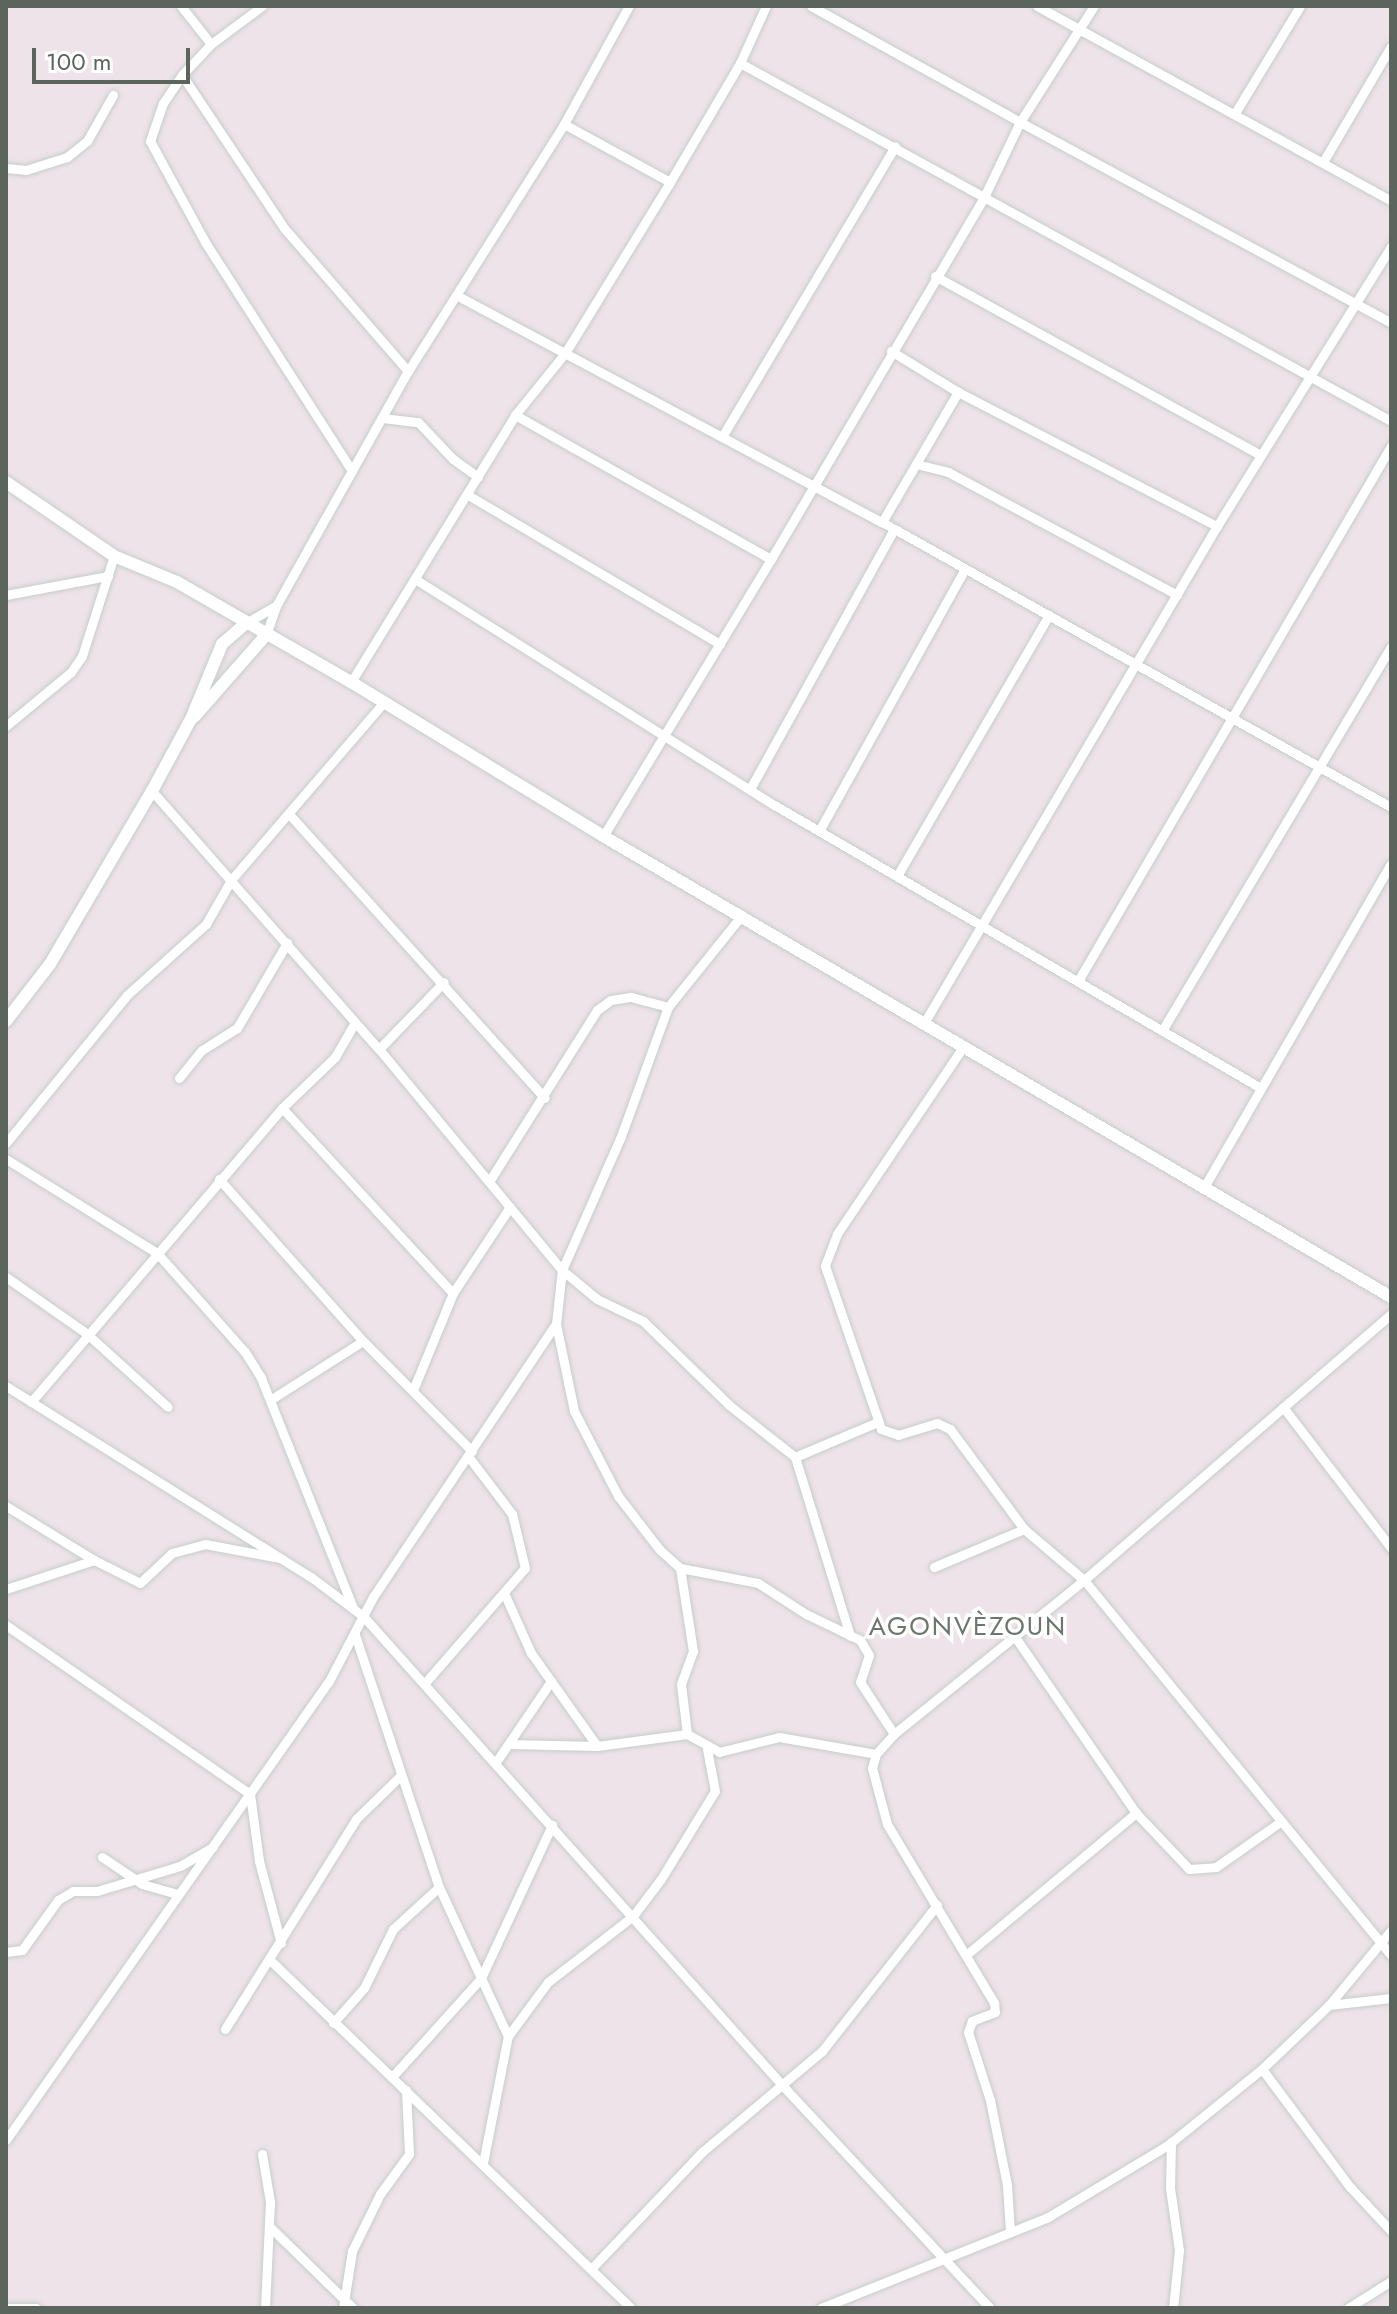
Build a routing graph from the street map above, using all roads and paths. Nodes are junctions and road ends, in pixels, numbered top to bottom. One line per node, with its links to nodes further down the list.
1 (181, 6): 10 (street)
2 (262, 6): 10 (street)
3 (629, 6): 17 (street)
4 (766, 6): 12 (street)
5 (811, 6): 16 (street)
6 (1037, 6): 9 (street)
7 (1094, 6): 9 (street)
8 (1300, 6): 15 (street)
9 (1078, 31): 15 (street); 16 (street)
10 (211, 44): 13 (street)
11 (1391, 46): 19 (street)
12 (740, 63): 18 (street); 21 (street)
13 (182, 75): 31 (street); 41 (street)
14 (113, 95): 20 (street)
15 (1235, 113): 19 (street)
16 (1020, 122): 22 (street); 27 (street)
17 (564, 124): 21 (street); 26 (street)
18 (895, 146): 22 (street); 37 (street)
19 (1323, 162): 23 (street)
20 (6, 168)
21 (670, 182): 30 (street)
22 (984, 197): 25 (street); 32 (street)
23 (1391, 201)
24 (1391, 246): 27 (street)
25 (935, 276): 29 (street); 39 (street)
26 (456, 295): 30 (street); 31 (street)
27 (1356, 303): 28 (street); 32 (street)
28 (1391, 323)
29 (891, 351): 33 (street); 44 (street)
30 (565, 353): 34 (street); 37 (street)
31 (408, 371): 35 (street)
32 (1312, 374): 36 (street); 39 (street)
33 (958, 392): 40 (street); 47 (street)
34 (515, 415): 42 (street); 50 (street)
35 (383, 418): 41 (street); 42 (street)
36 (1391, 421)
37 (723, 435): 44 (street)
38 (1391, 446): 65 (street)
39 (1260, 455): 47 (street)
40 (916, 464): 46 (street); 55 (street)
41 (352, 471): 56 (street)
42 (478, 477): 45 (street)
43 (6, 482): 49 (street)
44 (815, 487): 46 (street); 50 (street)
45 (468, 495): 53 (street); 60 (street)
46 (882, 522): 48 (street)
47 (1217, 526): 55 (street)
48 (894, 529): 51 (street); 70 (street)
49 (114, 556): 52 (street); 58 (street)
50 (771, 559): 60 (street)
51 (965, 569): 57 (street); 74 (street)
52 (108, 576): 54 (street); 67 (street)
53 (415, 579): 63 (street); 68 (street)
54 (6, 595)
55 (1177, 595): 62 (street)
56 (276, 606): 58 (street); 59 (street)
57 (1049, 615): 62 (street); 77 (street)
58 (246, 623): 59 (street); 66 (street)
59 (266, 635): 63 (street); 66 (street)
60 (720, 644): 68 (street)
61 (1391, 647): 69 (street)
62 (1138, 663): 65 (street); 80 (street)
63 (351, 682): 64 (street)
64 (384, 702): 73 (street); 75 (street)
65 (1234, 716): 69 (street); 82 (street)
66 (191, 719): 71 (street)
67 (6, 726)
68 (665, 737): 70 (street); 75 (street)
69 (1319, 768): 72 (street); 88 (street)
70 (750, 789): 74 (street)
71 (152, 791): 78 (street); 85 (street)
72 (1391, 807)
73 (289, 814): 78 (street); 83 (street)
74 (819, 831): 77 (street)
75 (603, 836): 79 (street)
76 (1391, 864): 92 (street)
77 (897, 876): 80 (street)
78 (231, 880): 81 (street); 95 (street)
79 (742, 915): 84 (street); 87 (street)
80 (982, 927): 82 (street); 87 (street)
81 (287, 943): 86 (street); 91 (street)
82 (1078, 981): 88 (street)
83 (444, 982): 90 (street); 93 (street)
84 (668, 1007): 93 (street); 102 (street)
85 (6, 1021)
86 (355, 1023): 90 (street); 94 (street)
87 (924, 1023): 89 (street)
88 (1163, 1029): 92 (street)
89 (963, 1047): 99 (street); 116 (street)
90 (379, 1049): 98 (street)
91 (179, 1078)
92 (1259, 1087): 99 (street)
93 (545, 1098): 98 (street)
94 (282, 1108): 97 (street); 104 (street)
95 (6, 1143)
96 (6, 1159): 101 (street)
97 (219, 1179): 101 (street); 109 (street)
98 (490, 1180): 100 (street)
99 (1203, 1189): 105 (street)
100 (510, 1207): 102 (street); 104 (street)
101 (157, 1253): 108 (street); 112 (street)
102 (562, 1270): 107 (street); 118 (street)
103 (6, 1277): 108 (street)
104 (453, 1293): 111 (street)
105 (1391, 1297)
106 (1391, 1314): 115 (street)
107 (556, 1324): 117 (street); 125 (street)
108 (86, 1333): 113 (street); 114 (street)
109 (363, 1341): 111 (street); 112 (street)
110 (6, 1386): 113 (street)
111 (413, 1390): 117 (street)
112 (270, 1400): 129 (street)
113 (31, 1402): 122 (street)
114 (168, 1407)
115 (1283, 1407): 121 (street); 126 (street)
116 (878, 1422): 118 (street); 120 (street)
117 (470, 1453): 128 (street); 130 (street)
118 (795, 1457): 133 (street)
119 (6, 1506): 123 (street)
120 (1024, 1529): 124 (street); 126 (street)
121 (1391, 1548)
122 (282, 1558): 123 (street); 129 (street)
123 (94, 1560): 127 (street)
124 (934, 1567)
125 (680, 1568): 133 (street); 137 (street)
126 (1084, 1580): 134 (street); 147 (street)
127 (6, 1589)
128 (505, 1595): 135 (street); 136 (street)
129 (354, 1609): 130 (street)
130 (363, 1616): 132 (street); 136 (street)
131 (6, 1625): 145 (street)
132 (355, 1635): 144 (street); 145 (street)
133 (850, 1636): 138 (street)
134 (1015, 1637): 138 (street); 146 (street)
135 (551, 1681): 139 (street); 140 (street)
136 (424, 1684): 143 (street)
137 (687, 1734): 140 (street); 141 (street)
138 (894, 1734): 142 (street)
139 (510, 1744): 140 (street); 143 (street)
140 (597, 1746)
141 (707, 1749): 142 (street); 155 (street)
142 (876, 1754): 154 (street)
143 (496, 1762): 148 (street)
144 (399, 1777): 152 (street); 157 (street)
145 (250, 1794): 149 (street); 157 (street)
146 (1136, 1813): 147 (street); 160 (street)
147 (1280, 1822): 158 (street)
148 (552, 1825): 155 (street); 163 (street)
149 (214, 1846): 151 (street); 153 (street)
150 (102, 1857): 151 (street)
151 (132, 1879): 153 (street); 159 (street)
152 (439, 1887): 163 (street); 166 (street)
153 (178, 1894): 173 (street)
154 (937, 1905): 160 (street); 171 (street)
155 (633, 1916): 168 (street); 171 (street)
156 (1391, 1930): 158 (street)
157 (281, 1943): 162 (street)
158 (1380, 1945): 161 (street); 165 (street)
159 (6, 1952)
160 (966, 1955): 179 (street)
161 (1391, 1955)
162 (270, 1960): 166 (street); 167 (street)
163 (481, 1978): 168 (street); 170 (street)
164 (1391, 1998): 165 (street)
165 (1329, 2005): 169 (street)
166 (333, 2023): 170 (street)
167 (225, 2029)
168 (508, 2036): 176 (street)
169 (1262, 2069): 174 (street); 178 (street)
170 (392, 2077): 172 (street)
171 (782, 2085): 180 (street); 181 (street)
172 (406, 2090): 176 (street); 183 (street)
173 (6, 2140)
174 (1171, 2142): 179 (street); 191 (street)
175 (262, 2154): 177 (street)
176 (483, 2163): 181 (street)
177 (270, 2227): 183 (street); 186 (street)
178 (1391, 2231)
179 (1010, 2232): 180 (street)
180 (945, 2256): 189 (street); 190 (street)
181 (591, 2269): 188 (street)
182 (1391, 2281): 192 (street)
183 (343, 2303): 187 (street)
184 (6, 2308): 185 (street)
185 (36, 2308)
186 (265, 2308)
187 (353, 2308)
188 (631, 2308)
189 (821, 2308)
190 (990, 2308)
191 (1173, 2308)
192 (1348, 2308)

